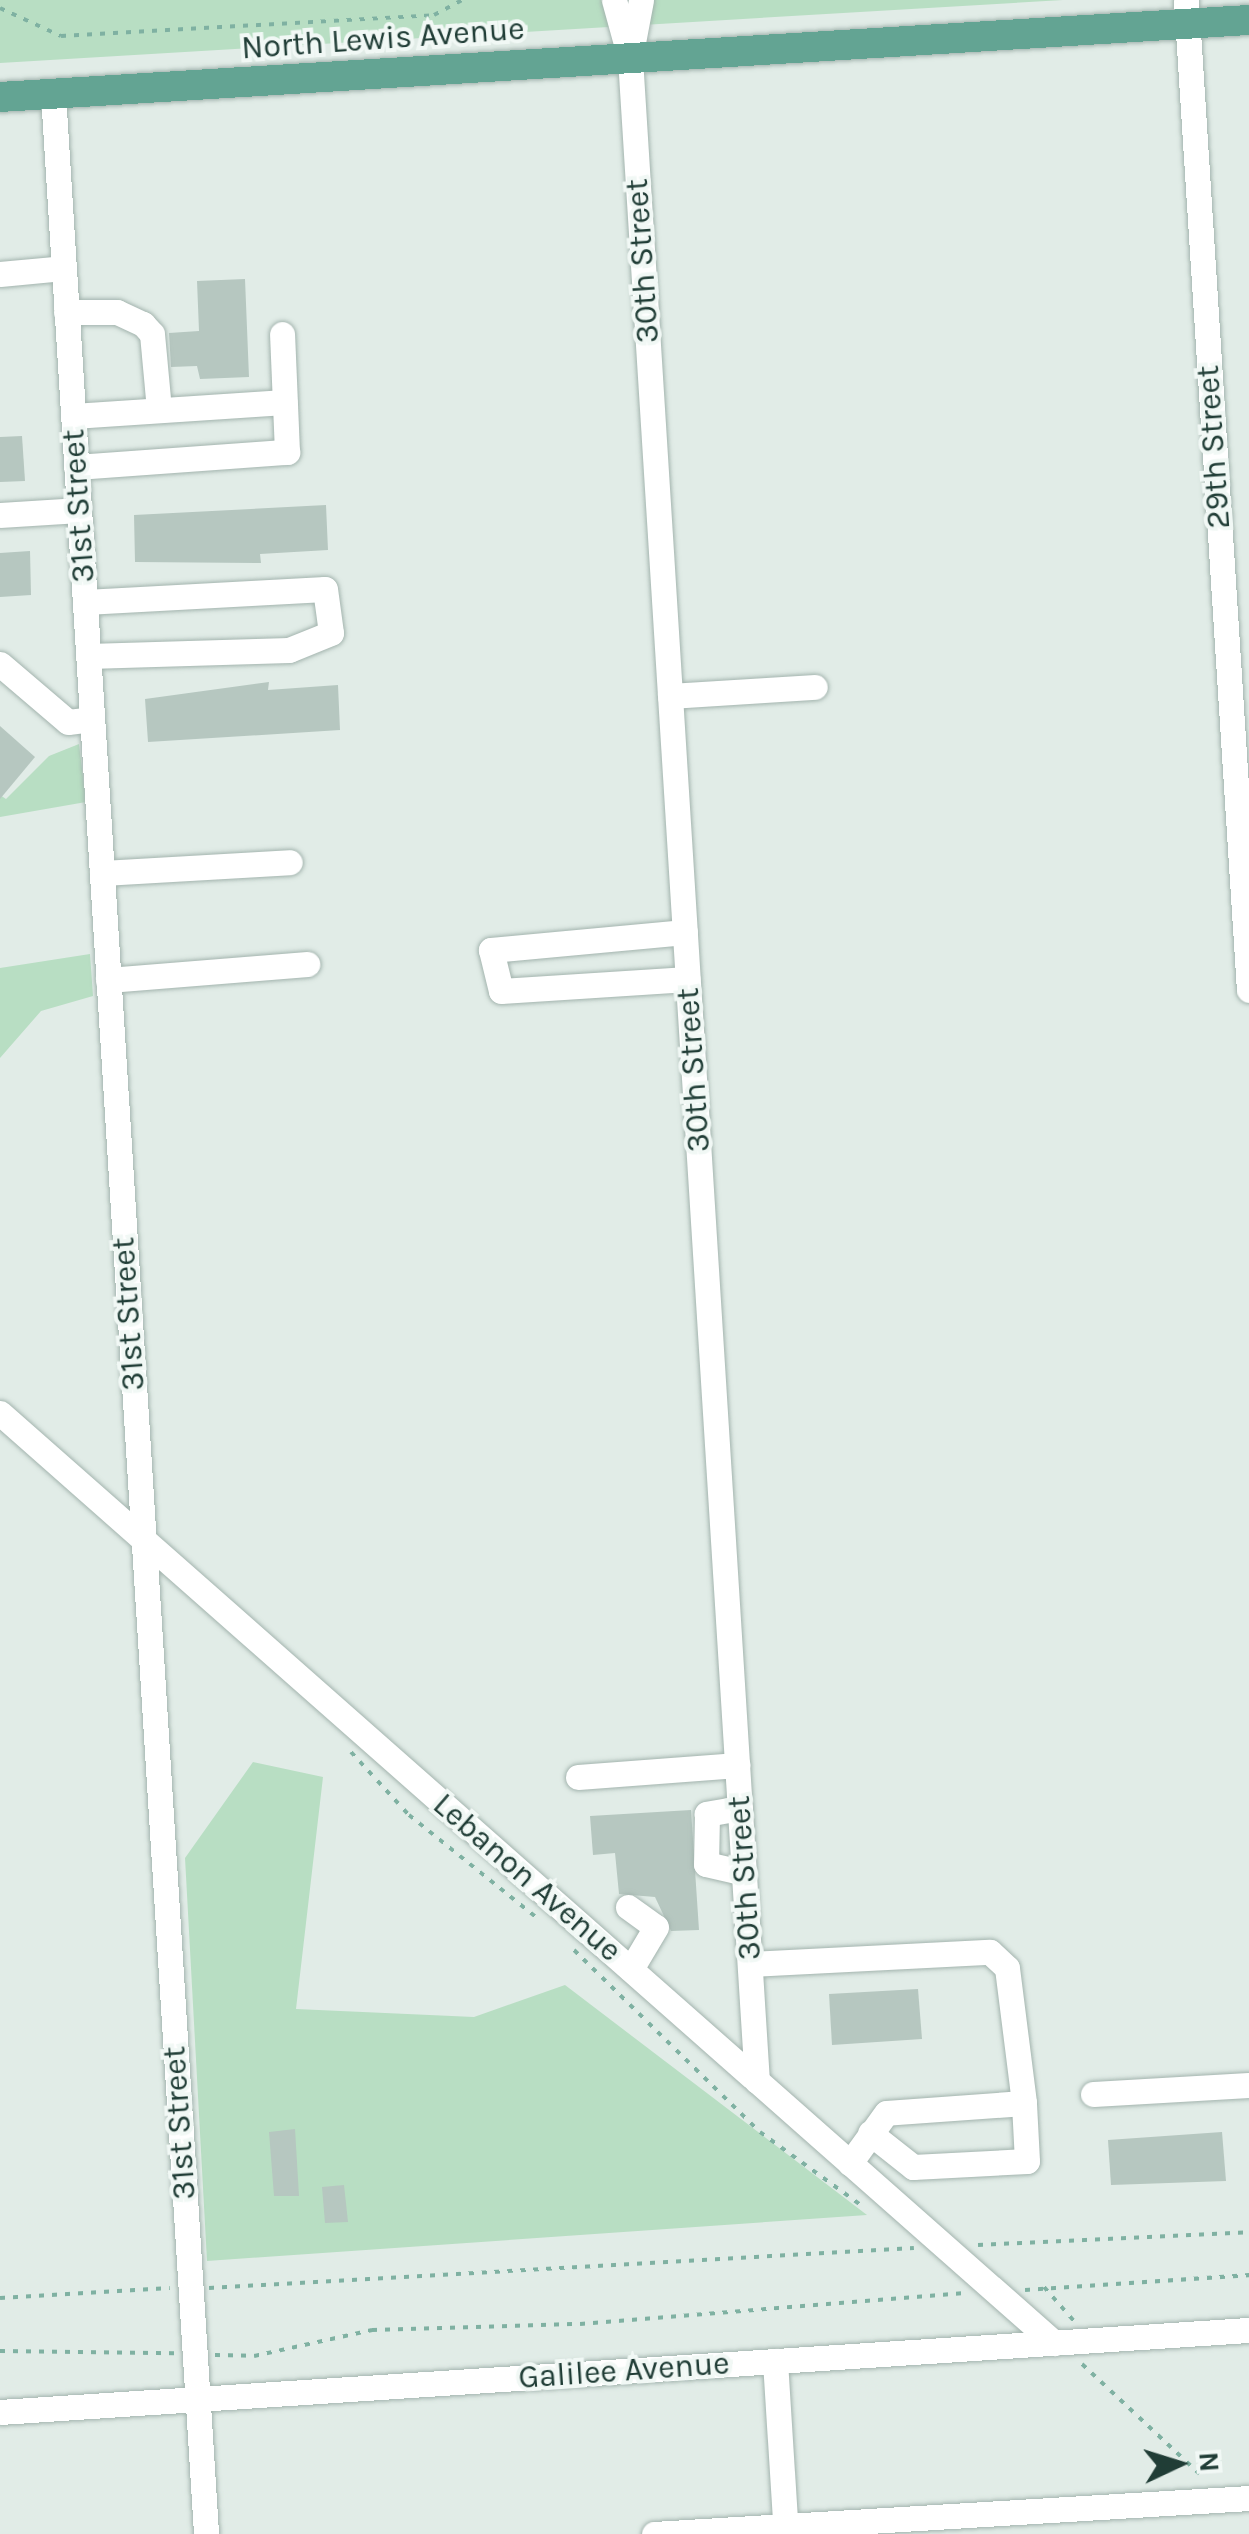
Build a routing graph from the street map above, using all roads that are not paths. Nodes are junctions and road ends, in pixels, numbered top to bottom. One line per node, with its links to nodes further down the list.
1 (614, 0): 5 (street)
2 (641, 0): 5 (street)
3 (1186, 12): 4 (main road, North Lewis Avenue); 5 (main road, North Lewis Avenue); 27 (street, 29th Street)
4 (1249, 20)
5 (630, 58): 6 (main road, North Lewis Avenue); 22 (street, 30th Street)
6 (53, 94): 7 (main road, North Lewis Avenue); 8 (street, 31st Street)
7 (0, 98)
8 (63, 268): 9 (street); 10 (street, 31st Street)
9 (0, 274)
10 (66, 312): 13 (street); 14 (street, 31st Street)
11 (282, 334): 12 (street)
12 (285, 402): 13 (street); 15 (street)
13 (159, 410): 14 (street)
14 (73, 416): 15 (street, 31st Street)
15 (76, 466): 16 (street, 31st Street)
16 (79, 510): 17 (street); 18 (street, 31st Street)
17 (0, 515)
18 (85, 602): 19 (street, 31st Street); 19 (street)
19 (88, 656): 23 (street, 31st Street)
20 (0, 664): 23 (street)
21 (814, 688): 22 (street)
22 (670, 696): 26 (street, 30th Street)
23 (92, 719): 25 (street, 31st Street)
24 (290, 862): 25 (street)
25 (102, 873): 29 (street, 31st Street)
26 (685, 932): 30 (street, 30th Street); 30 (street)
27 (1248, 949): 31 (street, 29th Street)
28 (307, 964): 29 (street)
29 (108, 980): 33 (street, 31st Street)
30 (688, 980): 34 (street, 30th Street)
31 (1249, 990)
32 (0, 1413): 33 (street, Lebanon Avenue)
33 (144, 1540): 40 (street, Lebanon Avenue); 50 (street, 31st Street)
34 (738, 1765): 35 (street); 36 (street, 30th Street)
35 (578, 1777)
36 (740, 1808): 37 (street, 30th Street); 37 (street)
37 (744, 1873): 39 (street, 30th Street)
38 (628, 1907): 40 (street)
39 (750, 1964): 41 (street, 30th Street); 44 (street)
40 (631, 1970): 41 (street, Lebanon Avenue)
41 (757, 2081): 46 (street, Lebanon Avenue)
42 (1249, 2085): 43 (street)
43 (1093, 2094)
44 (1024, 2104): 45 (street); 45 (street)
45 (870, 2133): 46 (street)
46 (850, 2163): 48 (street, Lebanon Avenue)
47 (1249, 2330): 48 (street, Galilee Avenue)
48 (1054, 2343): 49 (street, Galilee Avenue)
49 (775, 2361): 50 (street, Galilee Avenue); 53 (street)
50 (198, 2399): 51 (street, Galilee Avenue); 54 (street, 31st Street)
51 (0, 2412)
52 (1249, 2498): 53 (street)
53 (786, 2530): 55 (street)
54 (206, 2534)
55 (654, 2534)

